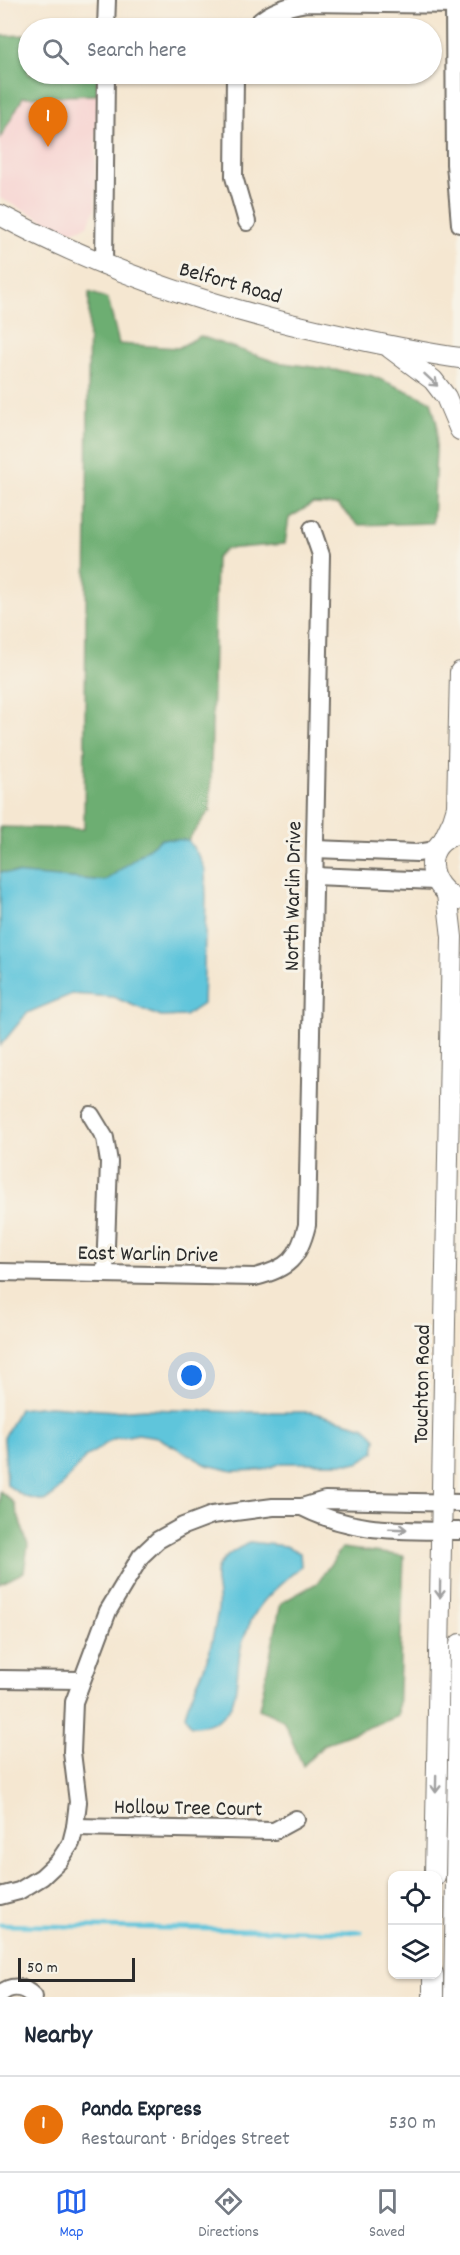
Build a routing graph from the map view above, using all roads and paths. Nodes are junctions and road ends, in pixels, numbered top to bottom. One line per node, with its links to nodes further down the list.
1 (107, 0): 3 (street)
2 (457, 5): 4 (street); 7 (street)
3 (106, 18)
4 (261, 18)
5 (106, 84): 11 (street)
6 (236, 84): 9 (street)
7 (459, 200): 10 (street)
8 (0, 215): 11 (street, Belfort Road)
9 (247, 222)
10 (460, 224)
11 (104, 265): 12 (street, Belfort Road)
12 (385, 345): 13 (street, Belfort Road); 14 (street, one-way to 14)
13 (460, 358)
14 (460, 430)
15 (312, 529): 18 (street, North Warlin Drive)
16 (460, 672): 17 (street, Touchton Road)
17 (446, 841): 19 (street); 22 (street, Touchton Road)
18 (315, 849): 19 (street); 20 (street, North Warlin Drive)
19 (376, 852): 21 (street)
20 (314, 876): 21 (street); 24 (street, North Warlin Drive)
21 (376, 879): 22 (street)
22 (447, 892): 28 (street, Touchton Road)
23 (91, 1115): 26 (street)
24 (290, 1261): 26 (street, East Warlin Drive)
25 (0, 1272): 26 (street, East Warlin Drive)
26 (105, 1274)
27 (360, 1500): 28 (street); 29 (street); 30 (street)
28 (451, 1503): 31 (street, Touchton Road)
29 (302, 1507): 30 (street); 34 (street)
30 (360, 1528): 31 (street, one-way to 31)
31 (451, 1531): 37 (street, Touchton Road, one-way to 37)
32 (460, 1644): 43 (street)
33 (0, 1679): 34 (street)
34 (81, 1680): 36 (street)
35 (296, 1819): 36 (street, Hollow Tree Court)
36 (75, 1827): 38 (street)
37 (435, 1871)
38 (0, 1896)
39 (433, 1979): 42 (street)
40 (0, 1994): 41 (street)
41 (34, 1997)
42 (433, 1997)
43 (454, 1997)

